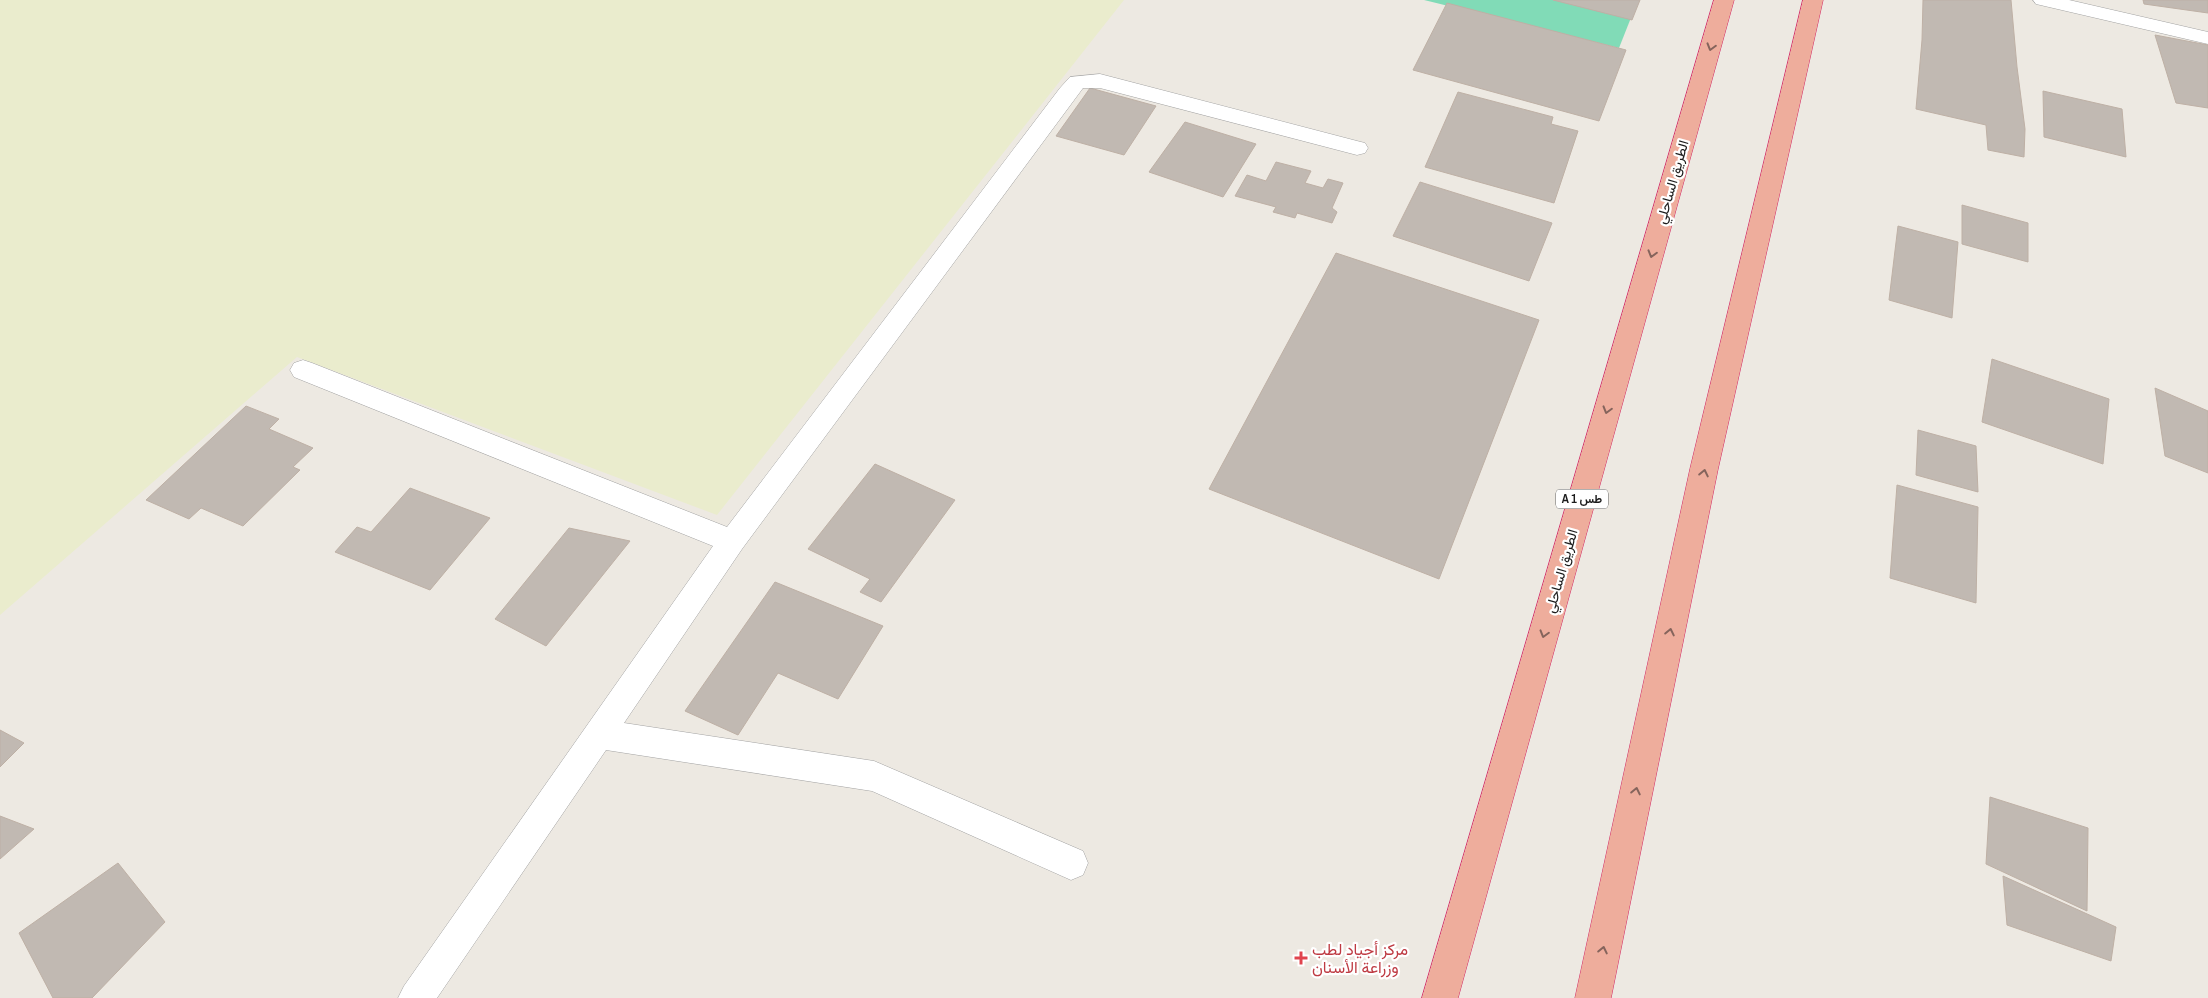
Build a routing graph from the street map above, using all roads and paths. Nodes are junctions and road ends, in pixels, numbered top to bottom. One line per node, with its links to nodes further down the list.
1 (1724, 0): 11 (highway, الطريق الساحلي / A 1 طس, one-way to 11)
2 (1813, 0): 12 (highway, one-way to 2)
3 (2043, 0): 4 (street)
4 (2208, 38)
5 (1357, 148): 7 (street)
6 (303, 370): 7 (street)
7 (732, 541): 8 (street)
8 (598, 734): 9 (street); 10 (street)
9 (1071, 863)
10 (416, 998)
11 (1440, 998)
12 (1593, 998)

